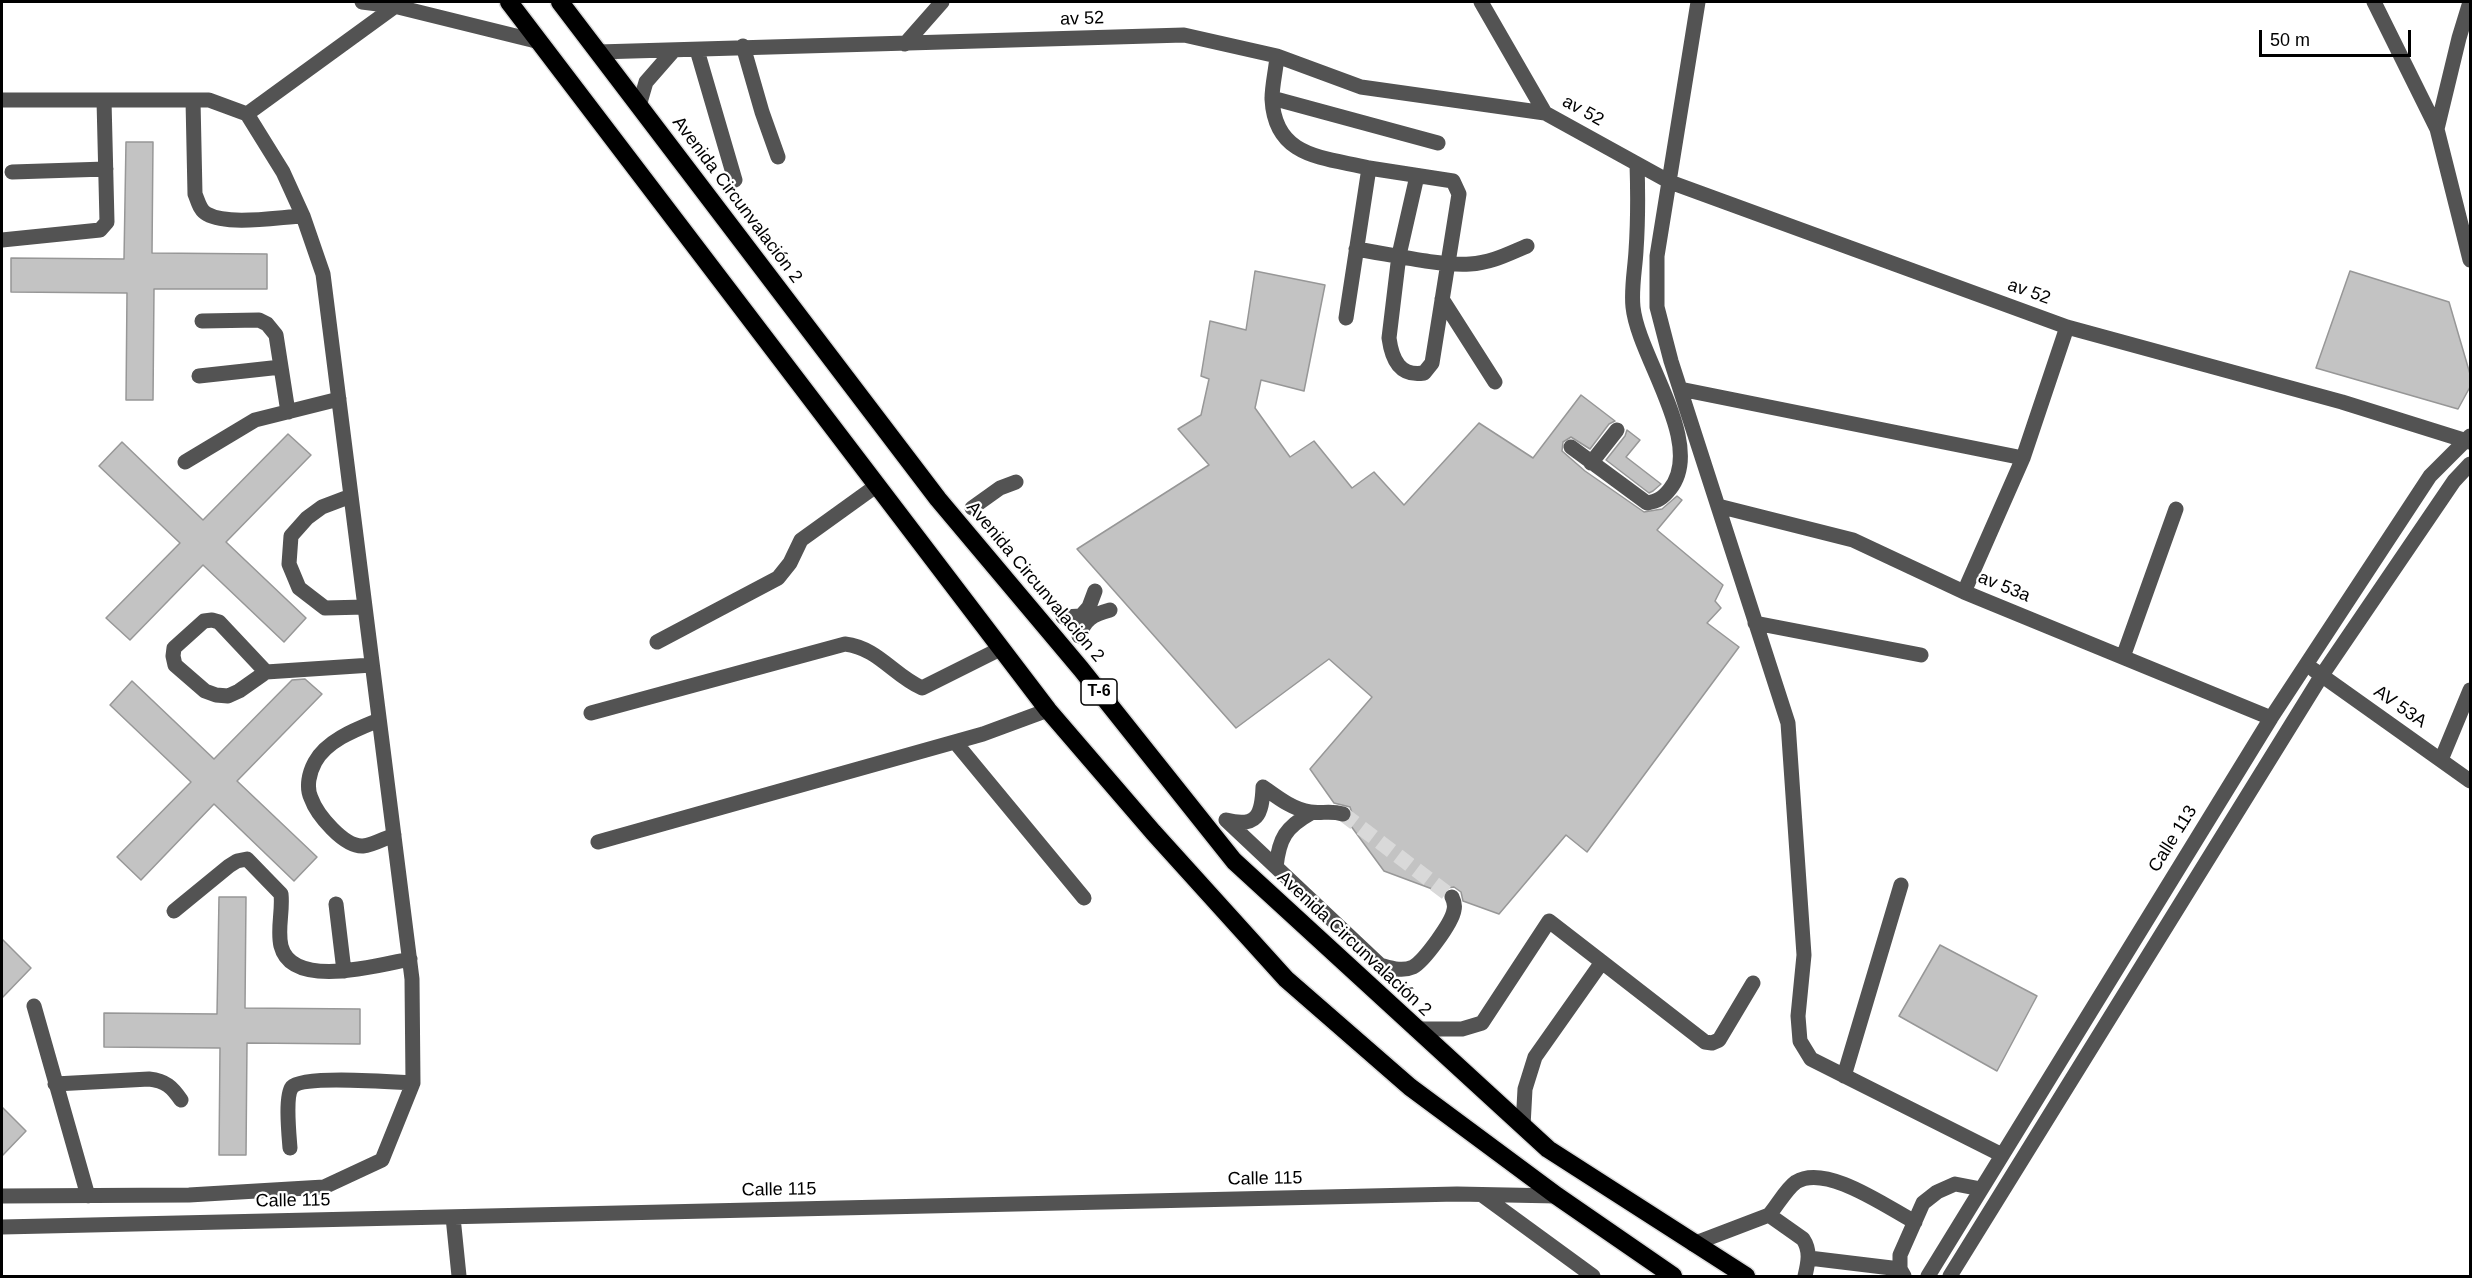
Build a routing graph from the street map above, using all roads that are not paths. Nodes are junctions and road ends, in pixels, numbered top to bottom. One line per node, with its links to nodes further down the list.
1 (371, 2): 9 (street)
2 (509, 2): 10 (highway)
3 (560, 2): 15 (highway, Avenida Circunvalación 2 / T-6)
4 (942, 2): 11 (street)
5 (1481, 2): 22 (street)
6 (1698, 2): 33 (street)
7 (2374, 2): 24 (street)
8 (2470, 2): 24 (street)
9 (397, 4): 10 (street); 23 (street)
10 (540, 42): 59 (highway)
11 (905, 44): 12 (street, av 52); 16 (street, av 52)
12 (743, 46): 14 (street, av 52); 26 (street)
13 (674, 50): 14 (street, av 52); 15 (street, av 52); 21 (street)
14 (697, 50): 32 (street)
15 (598, 52): 21 (highway, Avenida Circunvalación 2 / T-6)
16 (1278, 56): 17 (street); 22 (street, av 52)
17 (1272, 98): 25 (street); 28 (street)
18 (2, 100): 19 (street)
19 (104, 100): 20 (street); 29 (street)
20 (193, 100): 23 (street); 34 (street)
21 (639, 106): 102 (highway, Avenida Circunvalación 2 / T-6)
22 (1545, 113): 27 (street, av 52)
23 (247, 114): 34 (street)
24 (2437, 129): 39 (street)
25 (1438, 143)
26 (778, 157)
27 (1637, 164): 33 (street, av 52); 56 (street)
28 (1369, 168): 31 (street); 37 (street)
29 (106, 169): 30 (street); 35 (street)
30 (12, 172)
31 (1417, 176): 38 (street); 40 (street)
32 (735, 180)
33 (1670, 182): 44 (street, av 52); 48 (street)
34 (303, 216): 49 (street)
35 (2, 240)
36 (1527, 246): 40 (street)
37 (1356, 249): 38 (street); 42 (street)
38 (1399, 255): 40 (street); 41 (street)
39 (2470, 260)
40 (1448, 263): 41 (street)
41 (1442, 299): 47 (street)
42 (1346, 318)
43 (202, 321): 45 (street)
44 (2067, 327): 52 (street, av 52); 54 (street)
45 (281, 367): 46 (street); 50 (street)
46 (199, 376)
47 (1495, 382)
48 (1680, 389): 54 (street); 61 (street)
49 (339, 399): 50 (street); 60 (street)
50 (288, 411): 55 (street)
51 (1617, 430): 56 (street)
52 (2469, 440): 76 (street, Calle 113)
53 (1571, 447): 56 (street)
54 (2023, 458): 65 (street)
55 (185, 462)
56 (1591, 463)
57 (2470, 464): 78 (street)
58 (1016, 482): 62 (street)
59 (876, 486): 71 (street); 72 (highway)
60 (351, 496): 66 (street); 66 (street)
61 (1718, 506): 65 (street, av 53a); 69 (street)
62 (972, 508)
63 (2176, 509): 74 (street)
64 (1095, 591): 68 (street)
65 (1964, 592): 74 (street, av 53a)
66 (365, 607): 75 (street)
67 (1110, 610): 70 (street)
68 (1063, 617)
69 (1755, 623): 73 (street); 103 (street)
70 (1079, 636)
71 (657, 642)
72 (1000, 649): 80 (highway); 81 (street)
73 (1921, 656)
74 (2123, 657): 82 (street, av 53a)
75 (372, 665): 77 (street); 83 (street)
76 (2307, 665): 78 (street, AV 53A); 82 (street, Calle 113)
77 (266, 672): 77 (street)
78 (2322, 675): 85 (street, AV 53A); 128 (street)
79 (2470, 690): 85 (street)
80 (1048, 710): 84 (street); 114 (highway)
81 (591, 713)
82 (2271, 718): 109 (street, Calle 113)
83 (380, 720): 89 (street); 89 (street)
84 (955, 742): 90 (street); 94 (street)
85 (2441, 760): 86 (street, AV 53A)
86 (2470, 781)
87 (1311, 813): 88 (street); 91 (street); 91 (street)
88 (1343, 814)
89 (394, 835): 97 (street)
90 (598, 842)
91 (1276, 867): 93 (street)
92 (1901, 885): 103 (street)
93 (1452, 897)
94 (1084, 898)
95 (336, 904): 99 (street)
96 (174, 911): 99 (street)
97 (410, 959): 99 (street); 105 (street)
98 (1602, 962): 100 (street); 102 (street); 107 (street)
99 (344, 971)
100 (1753, 983)
101 (34, 1006): 104 (street)
102 (1416, 1029): 107 (highway, Avenida Circunvalación 2 / T-6)
103 (1844, 1076): 109 (street)
104 (55, 1083): 106 (street); 113 (street)
105 (413, 1083): 108 (street); 113 (street)
106 (181, 1100)
107 (1523, 1126): 119 (highway, Avenida Circunvalación 2 / T-6)
108 (290, 1148)
109 (2002, 1155): 110 (street, Calle 113)
110 (1981, 1189): 117 (street); 127 (street, Calle 113)
111 (1482, 1195): 114 (street, Calle 115); 116 (street, Calle 115); 123 (street)
112 (2, 1196): 113 (street)
113 (88, 1196)
114 (1557, 1196): 124 (highway)
115 (1769, 1215): 117 (street); 119 (street); 120 (street)
116 (453, 1217): 118 (street, Calle 115); 122 (street)
117 (1915, 1222): 121 (street)
118 (2, 1227)
119 (1693, 1244): 125 (highway, Avenida Circunvalación 2 / T-6)
120 (1809, 1258): 121 (street); 126 (street)
121 (1902, 1273)
122 (459, 1276)
123 (1593, 1276)
124 (1672, 1276)
125 (1746, 1276)
126 (1804, 1276)
127 (1928, 1276)
128 (1950, 1276)

